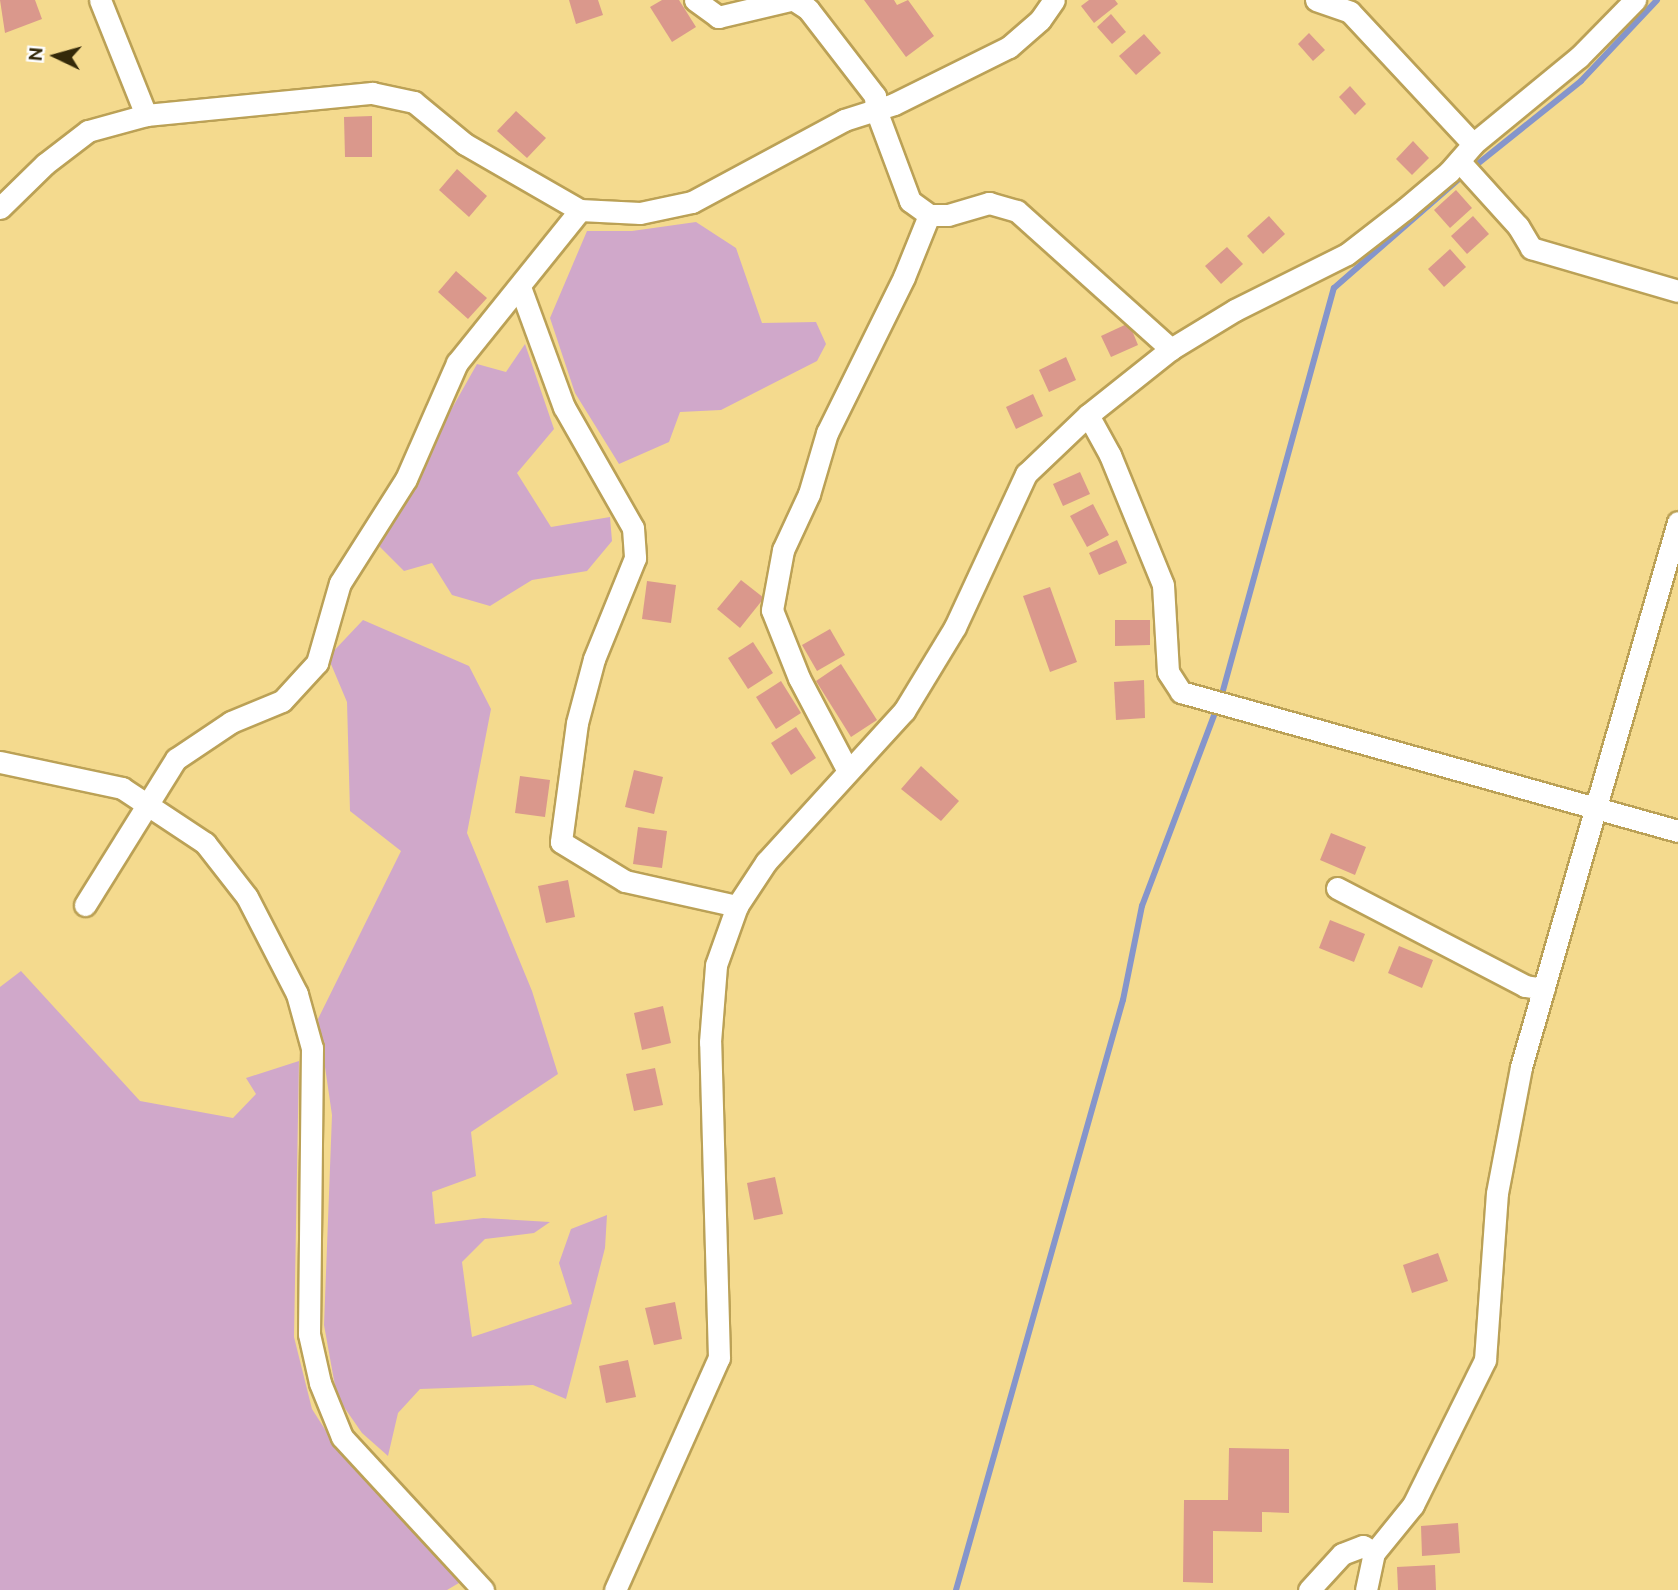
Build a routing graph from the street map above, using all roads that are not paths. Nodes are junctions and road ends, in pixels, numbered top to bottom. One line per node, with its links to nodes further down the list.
1 (100, 0): 8 (street)
2 (695, 0): 3 (street)
3 (792, 0): 7 (street)
4 (1054, 0): 7 (street)
5 (1316, 0): 9 (street)
6 (1635, 0): 9 (street)
7 (876, 110): 12 (street); 13 (street)
8 (146, 115): 11 (street); 12 (street)
9 (1473, 144): 10 (street)
10 (1459, 161): 15 (street); 16 (street)
11 (0, 208)
12 (580, 210): 14 (street)
13 (929, 215): 16 (street); 20 (street)
14 (520, 286): 21 (street); 26 (street)
15 (1678, 291)
16 (1171, 349): 17 (street)
17 (1088, 415): 20 (street); 22 (street)
18 (1678, 522): 22 (street)
19 (0, 762): 21 (street)
20 (848, 771): 26 (street)
21 (146, 802): 25 (street); 29 (street)
22 (1598, 808): 23 (street); 27 (street)
23 (1678, 831)
24 (1338, 888): 27 (street)
25 (85, 905)
26 (737, 906): 30 (street)
27 (1544, 989): 28 (street)
28 (1374, 1553): 31 (street); 32 (street)
29 (483, 1590)
30 (615, 1590)
31 (1309, 1590)
32 (1366, 1590)

